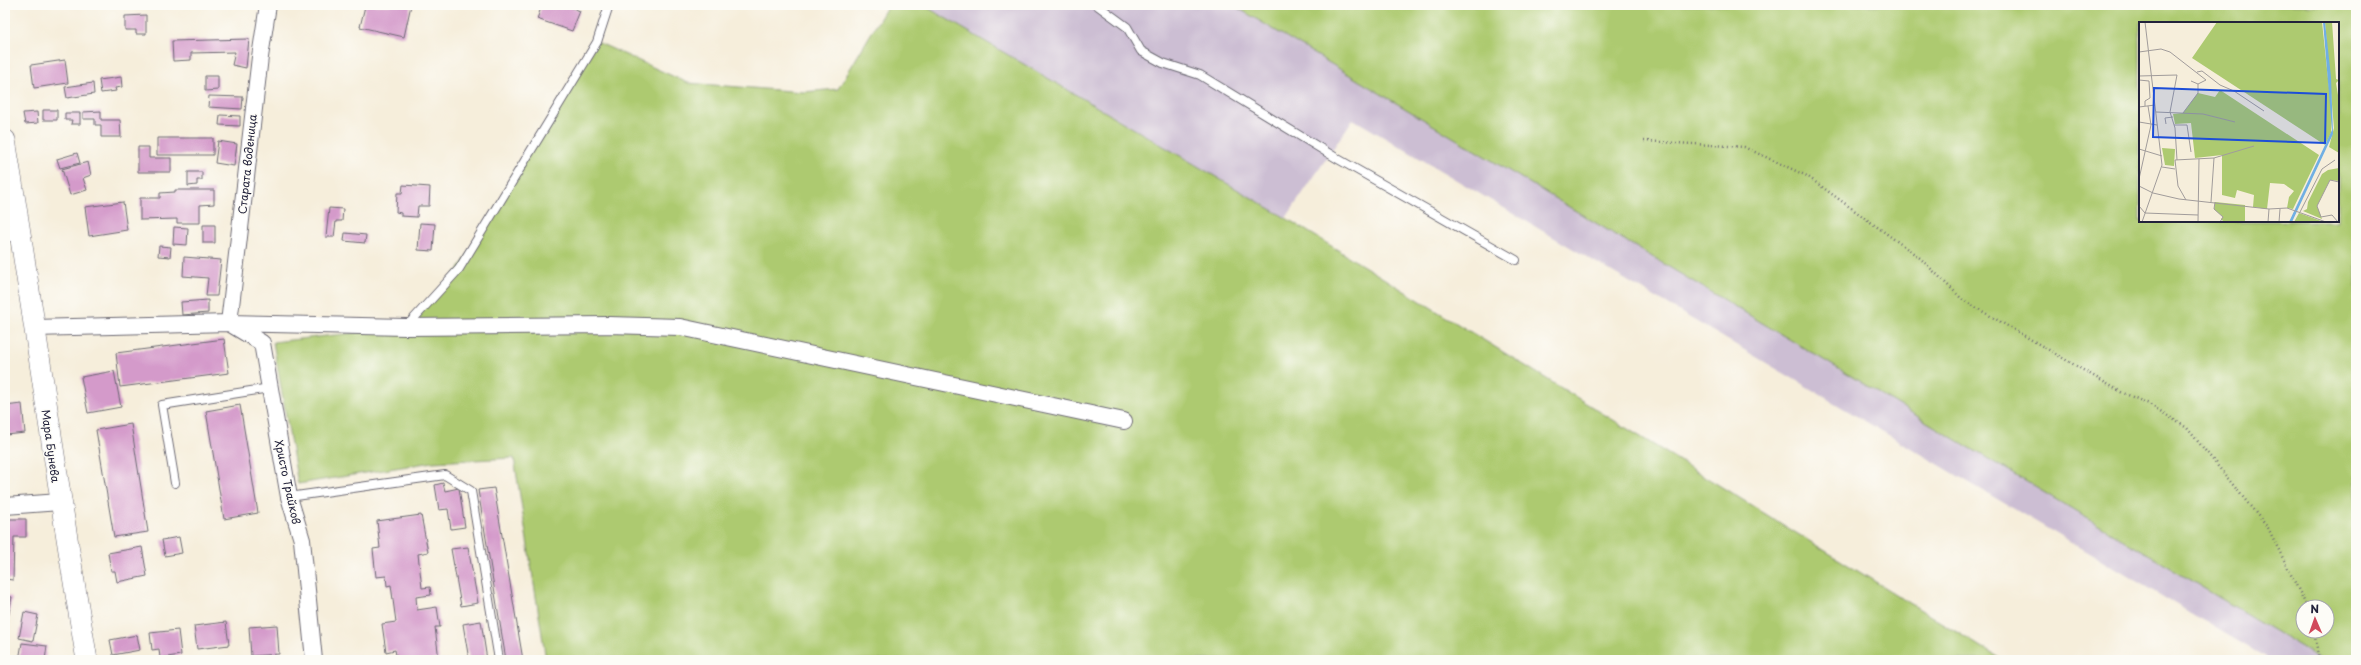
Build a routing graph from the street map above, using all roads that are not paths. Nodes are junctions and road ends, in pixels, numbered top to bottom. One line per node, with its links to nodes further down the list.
1 (268, 5): 7 (street, Старата воденица)
2 (608, 5): 8 (lane)
3 (1097, 5): 6 (lane)
4 (5, 140): 5 (street, Мара Бунева)
5 (13, 232): 9 (street, Мара Бунева)
6 (1516, 260)
7 (229, 323): 8 (street); 9 (street); 10 (street, Христо Трайков)
8 (406, 327): 11 (street)
9 (34, 328): 14 (street, Мара Бунева)
10 (270, 388): 12 (lane); 13 (street, Христо Трайков)
11 (1124, 422)
12 (175, 483)
13 (289, 497): 17 (street, Христо Трайков); 18 (lane)
14 (60, 502): 15 (street); 16 (street, Мара Бунева)
15 (5, 506)
16 (86, 660)
17 (314, 660)
18 (499, 660)

